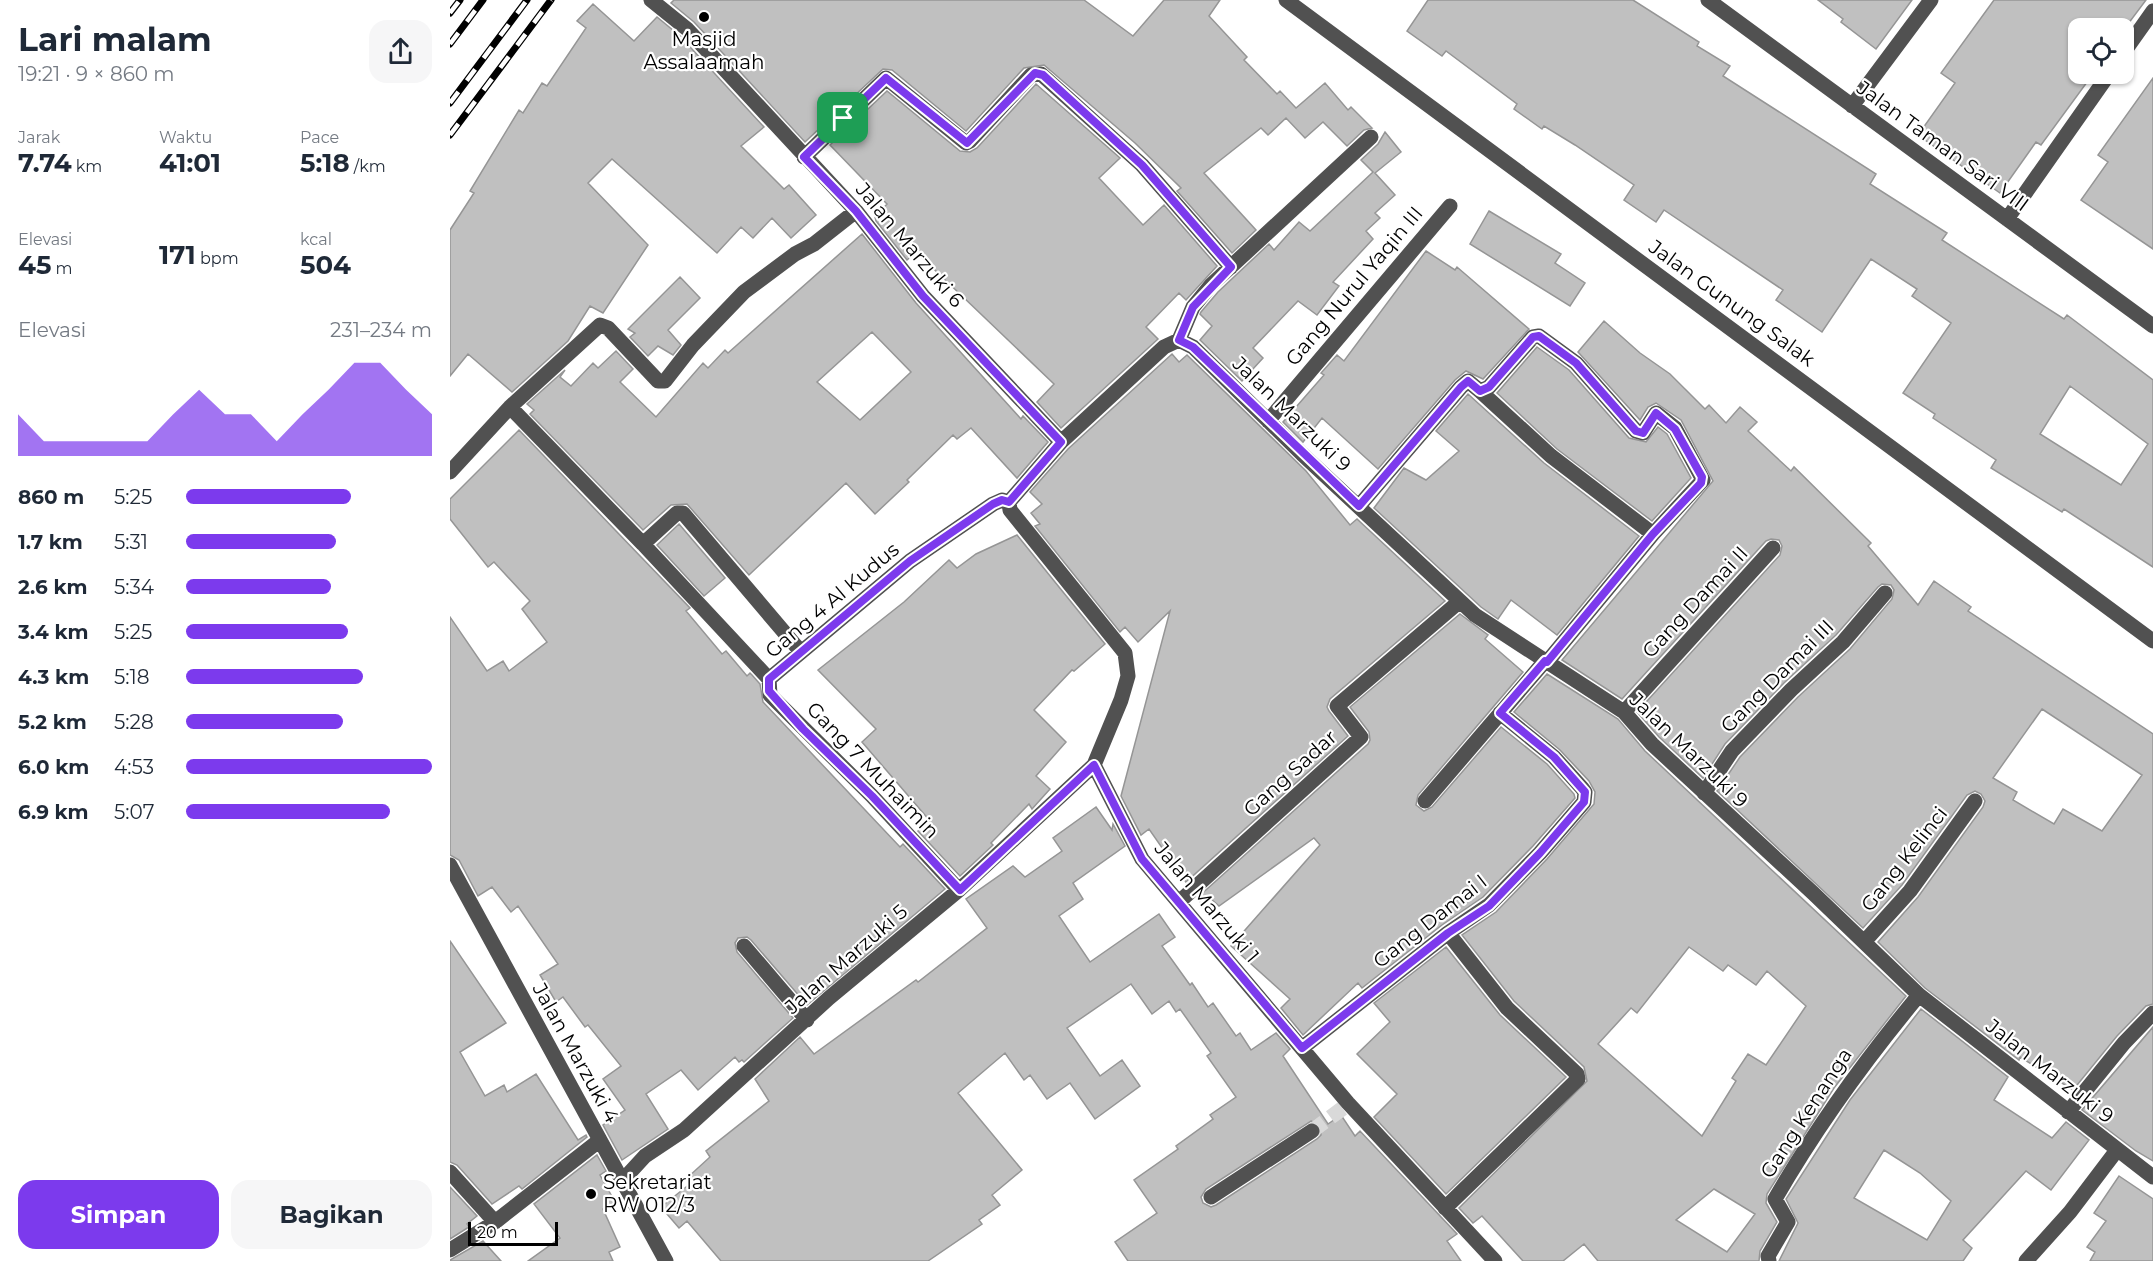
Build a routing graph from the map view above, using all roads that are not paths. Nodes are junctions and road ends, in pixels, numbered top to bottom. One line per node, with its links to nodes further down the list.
1 (651, 0): 10 (street, Jalan Marzuki 6)
2 (1286, 0): 29 (street, Jalan Gunung Salak)
3 (1931, 0): 8 (street)
4 (1714, 2): 8 (street, Jalan Taman Sari VIII)
5 (2153, 11): 6 (street)
6 (2134, 38)
7 (2102, 84): 13 (street)
8 (1852, 106): 13 (street, Jalan Taman Sari VIII)
9 (1371, 136): 14 (street)
10 (804, 157): 12 (street, Jalan Marzuki 6); 14 (street)
11 (1450, 206): 19 (street, Gang Nurul Yaqin III)
12 (856, 211): 18 (street); 20 (street, Jalan Marzuki 6)
13 (2007, 219): 15 (street, Jalan Taman Sari VIII)
14 (1231, 267): 16 (street)
15 (2150, 318)
16 (1179, 340): 19 (street, Jalan Marzuki 9); 20 (street)
17 (1480, 391): 23 (street); 24 (street); 24 (street)
18 (510, 407): 21 (street); 25 (street, Gang 7 Muhaimin)
19 (1268, 421): 23 (street, Jalan Marzuki 9)
20 (1061, 442): 22 (street)
21 (450, 472)
22 (1009, 502): 30 (street, Gang 4 Al Kudus); 35 (street)
23 (1359, 506): 28 (street, Jalan Marzuki 9)
24 (1653, 534): 31 (street)
25 (643, 544): 30 (street); 32 (street, Gang 7 Muhaimin)
26 (1773, 548): 33 (street, Gang Damai II)
27 (1885, 593): 36 (street, Gang Damai III)
28 (1460, 601): 31 (street, Jalan Marzuki 9); 41 (street, Gang Sadar)
29 (2153, 641)
30 (801, 652): 32 (street, Gang 4 Al Kudus)
31 (1546, 661): 33 (street, Jalan Marzuki 9); 34 (street)
32 (771, 678): 40 (street, Gang 7 Muhaimin)
33 (1624, 712): 36 (street, Jalan Marzuki 9)
34 (1500, 713): 37 (street); 42 (street, Gang Damai I)
35 (1094, 765): 40 (street, Jalan Marzuki 5); 41 (street, Jalan Marzuki 1)
36 (1704, 793): 43 (street, Jalan Marzuki 9)
37 (1425, 801)
38 (1975, 801): 43 (street, Gang Kelinci)
39 (450, 865): 51 (street, Jalan Marzuki 4)
40 (960, 890): 47 (street, Jalan Marzuki 5)
41 (1179, 903): 48 (street, Jalan Marzuki 1)
42 (1448, 933): 48 (street, Gang Damai I); 57 (street)
43 (1864, 942): 45 (street, Jalan Marzuki 9)
44 (744, 946): 47 (street)
45 (1918, 995): 49 (street, Jalan Marzuki 9); 62 (street, Gang Kenanga)
46 (2153, 1014): 49 (street)
47 (807, 1020): 55 (street, Jalan Marzuki 5)
48 (1302, 1048): 57 (street, Jalan Marzuki 1)
49 (2068, 1112): 52 (street, Jalan Marzuki 9)
50 (1312, 1131): 56 (street)
51 (600, 1140): 55 (street, Jalan Marzuki 4); 58 (street)
52 (2117, 1150): 54 (street, Jalan Marzuki 9); 63 (street)
53 (450, 1172): 58 (street)
54 (2153, 1177)
55 (622, 1181): 60 (street, Jalan Marzuki 4)
56 (1211, 1197)
57 (1445, 1208): 61 (street, Jalan Marzuki 1)
58 (495, 1222): 59 (street)
59 (450, 1250)
60 (666, 1261)
61 (1495, 1261)
62 (1769, 1261)
63 (2026, 1261)

